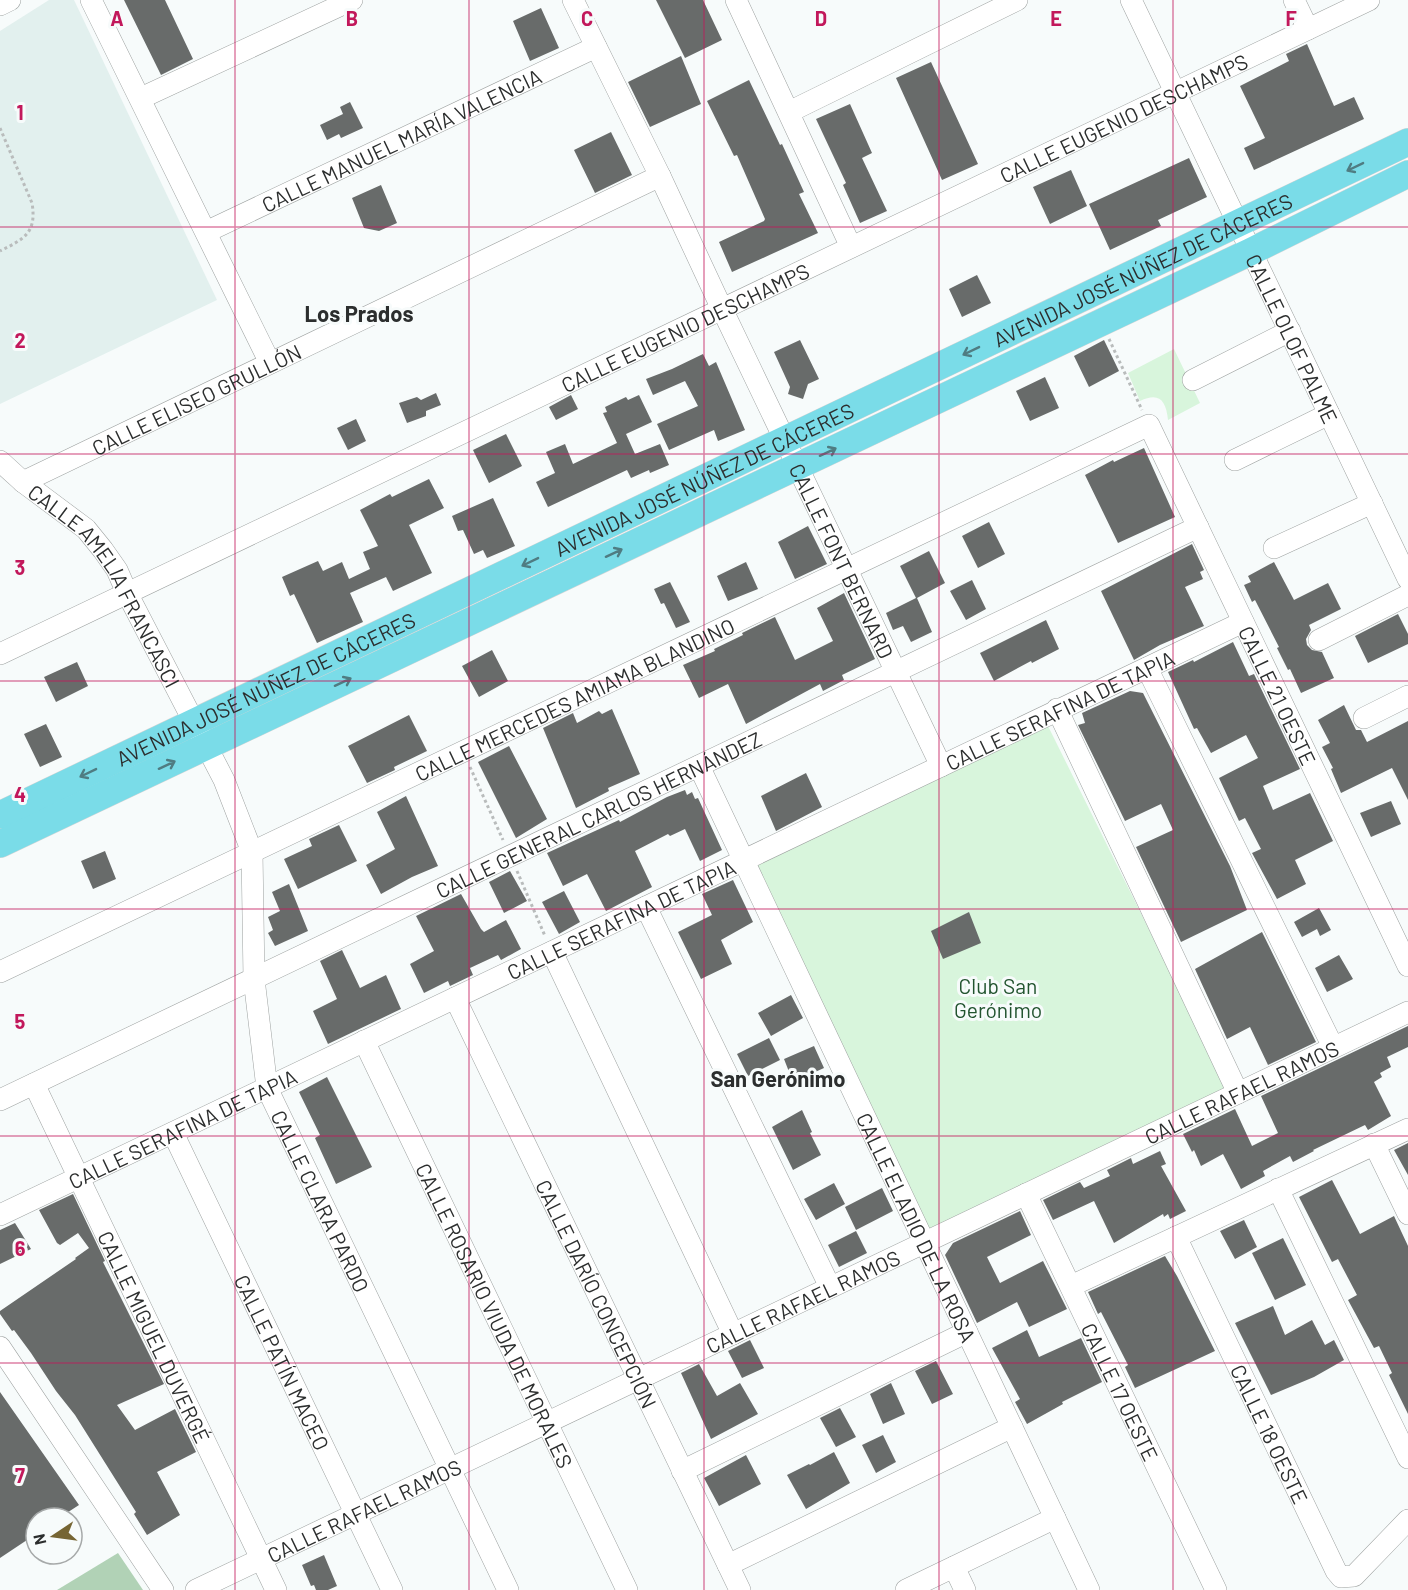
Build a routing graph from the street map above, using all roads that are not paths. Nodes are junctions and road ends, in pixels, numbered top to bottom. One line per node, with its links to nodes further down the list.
1 (10, 0): 10 (street)
2 (92, 0): 14 (street)
3 (352, 0): 14 (street)
4 (573, 0): 12 (street, CALLE FONT BERNARD)
5 (735, 0): 15 (street)
6 (1017, 0): 15 (street)
7 (1131, 0): 13 (street, CALLE OLOF PALME)
8 (1294, 0): 11 (street)
9 (1369, 0): 11 (street, CALLE EUGENIO DESCHAMPS)
10 (0, 5)
11 (1308, 29): 13 (street, CALLE EUGENIO DESCHAMPS)
12 (596, 47): 18 (street, CALLE FONT BERNARD); 20 (street, CALLE MANUEL MARÍA VALENCIA)
13 (1174, 93): 19 (street, CALLE OLOF PALME); 21 (street, CALLE EUGENIO DESCHAMPS)
14 (141, 98): 20 (street)
15 (789, 112): 21 (street)
16 (1408, 142): 19 (main road, AVENIDA JOSÉ NÚÑEZ DE CÁCERES, one-way to 19)
17 (1408, 174): 22 (main road, AVENIDA JOSÉ NÚÑEZ DE CÁCERES)
18 (660, 176): 23 (street, CALLE FONT BERNARD); 25 (street, CALLE ELISEO GRULLÓN)
19 (1236, 224): 22 (street, CALLE OLOF PALME); 29 (main road, AVENIDA JOSÉ NÚÑEZ DE CÁCERES, one-way to 29)
20 (206, 232): 25 (street)
21 (851, 247): 23 (street, CALLE EUGENIO DESCHAMPS)
22 (1250, 252): 24 (street, CALLE OLOF PALME); 32 (main road, AVENIDA JOSÉ NÚÑEZ DE CÁCERES, one-way to 22)
23 (722, 309): 29 (street, CALLE FONT BERNARD); 39 (street, CALLE EUGENIO DESCHAMPS)
24 (1290, 331): 26 (street); 27 (street, CALLE OLOF PALME)
25 (270, 363): 33 (street, CALLE ELISEO GRULLÓN)
26 (1192, 380)
27 (1329, 414): 30 (street); 34 (street, CALLE OLOF PALME)
28 (1149, 425): 35 (street, CALLE 21 OESTE); 37 (street, CALLE MERCEDES AMIAMA BLANDINO)
29 (784, 440): 32 (street, CALLE FONT BERNARD); 49 (main road, AVENIDA JOSÉ NÚÑEZ DE CÁCERES, one-way to 49)
30 (1235, 460)
31 (0, 461): 33 (street, CALLE AMELIA FRANCASCI)
32 (797, 467): 37 (street, CALLE FONT BERNARD); 50 (main road, AVENIDA JOSÉ NÚÑEZ DE CÁCERES, one-way to 32)
33 (23, 482): 39 (street, CALLE AMELIA FRANCASCI)
34 (1372, 503): 36 (street); 38 (street, CALLE OLOF PALME)
35 (1198, 527): 41 (street, CALLE 21 OESTE); 45 (street, CALLE GENERAL CARLOS HERNÁNDEZ)
36 (1274, 548)
37 (848, 568): 45 (street, CALLE FONT BERNARD); 55 (street, CALLE MERCEDES AMIAMA BLANDINO)
38 (1408, 579)
39 (127, 593): 43 (street, CALLE EUGENIO DESCHAMPS); 49 (street, CALLE AMELIA FRANCASCI)
40 (1408, 596): 42 (street)
41 (1243, 622): 44 (street, CALLE SERAFINA DE TAPIA); 59 (street, CALLE 21 OESTE)
42 (1319, 640)
43 (0, 654)
44 (1147, 668): 47 (street, CALLE SERAFINA DE TAPIA); 65 (street)
45 (897, 672): 51 (street, CALLE GENERAL CARLOS HERNÁNDEZ); 52 (street, CALLE FONT BERNARD)
46 (1408, 696): 48 (street)
47 (1058, 709): 52 (street, CALLE SERAFINA DE TAPIA); 68 (street)
48 (1364, 718)
49 (194, 722): 50 (street, CALLE CLARA PARDO); 53 (main road, AVENIDA JOSÉ NÚÑEZ DE CÁCERES, one-way to 53)
50 (206, 747): 54 (main road, AVENIDA JOSÉ NÚÑEZ DE CÁCERES, one-way to 50); 55 (street, CALLE CLARA PARDO)
51 (699, 766): 56 (street, CALLE ELADIO DE LA ROSA); 61 (street, CALLE GENERAL CARLOS HERNÁNDEZ)
52 (942, 766): 56 (street, CALLE SERAFINA DE TAPIA)
53 (0, 815)
54 (0, 844)
55 (252, 852): 60 (street, CALLE MERCEDES AMIAMA BLANDINO); 61 (street, CALLE CLARA PARDO)
56 (744, 860): 57 (street, CALLE SERAFINA DE TAPIA); 79 (street, CALLE ELADIO DE LA ROSA)
57 (646, 907): 58 (street, CALLE SERAFINA DE TAPIA); 81 (street)
58 (552, 952): 62 (street, CALLE SERAFINA DE TAPIA); 83 (street)
59 (1408, 966)
60 (0, 972)
61 (255, 979): 66 (street, CALLE GENERAL CARLOS HERNÁNDEZ); 67 (street, CALLE CLARA PARDO)
62 (455, 998): 64 (street, CALLE SERAFINA DE TAPIA); 85 (street, CALLE DARÍO CONCEPCIÓN)
63 (1408, 1012): 65 (street, CALLE RAFAEL RAMOS)
64 (364, 1041): 67 (street, CALLE SERAFINA DE TAPIA); 86 (street, CALLE ROSARIO VIUDA DE MORALES)
65 (1333, 1047): 68 (street, CALLE RAFAEL RAMOS)
66 (34, 1084): 69 (street, CALLE GENERAL CARLOS HERNÁNDEZ); 73 (street, CALLE MIGUEL DUVERGÉ)
67 (267, 1088): 71 (street, CALLE SERAFINA DE TAPIA); 89 (street, CALLE CLARA PARDO)
68 (1238, 1093): 75 (street, CALLE RAFAEL RAMOS)
69 (0, 1100)
70 (1408, 1128): 72 (street)
71 (173, 1133): 73 (street, CALLE SERAFINA DE TAPIA); 91 (street, CALLE PATÍN MACEO)
72 (1374, 1144): 74 (street); 76 (street)
73 (80, 1177): 77 (street, CALLE SERAFINA DE TAPIA); 94 (street, CALLE MIGUEL DUVERGÉ)
74 (1278, 1189): 78 (street); 88 (street)
75 (1026, 1194): 79 (street, CALLE RAFAEL RAMOS); 80 (street, CALLE 17 OESTE)
76 (1408, 1214)
77 (0, 1215)
78 (1176, 1237): 80 (street); 93 (street, CALLE 18 OESTE)
79 (924, 1242): 81 (street, CALLE RAFAEL RAMOS); 82 (street, CALLE ELADIO DE LA ROSA)
80 (1071, 1286): 107 (street, CALLE 17 OESTE)
81 (830, 1287): 83 (street, CALLE RAFAEL RAMOS)
82 (967, 1332): 87 (street, CALLE ELADIO DE LA ROSA); 90 (street)
83 (732, 1334): 85 (street, CALLE RAFAEL RAMOS)
84 (0, 1347): 97 (street)
85 (638, 1379): 86 (street, CALLE RAFAEL RAMOS); 90 (street, CALLE DARÍO CONCEPCIÓN)
86 (547, 1423): 89 (street, CALLE RAFAEL RAMOS); 102 (street, CALLE ROSARIO VIUDA DE MORALES)
87 (1012, 1427): 92 (street, CALLE ELADIO DE LA ROSA); 95 (street)
88 (1408, 1458)
89 (450, 1469): 91 (street, CALLE RAFAEL RAMOS); 101 (street, CALLE CLARA PARDO)
90 (682, 1471): 95 (street, CALLE DARÍO CONCEPCIÓN)
91 (356, 1514): 94 (street, CALLE RAFAEL RAMOS); 100 (street, CALLE PATÍN MACEO)
92 (1054, 1518): 96 (street); 106 (street, CALLE ELADIO DE LA ROSA)
93 (1408, 1520)
94 (262, 1559): 98 (street, CALLE RAFAEL RAMOS); 99 (street, CALLE MIGUEL DUVERGÉ)
95 (728, 1565): 103 (street, CALLE DARÍO CONCEPCIÓN)
96 (954, 1567): 104 (street); 105 (street)
97 (163, 1590)
98 (196, 1590)
99 (276, 1590)
100 (392, 1590)
101 (508, 1590)
102 (627, 1590)
103 (740, 1590)
104 (906, 1590)
105 (964, 1590)
106 (1089, 1590)
107 (1216, 1590)

